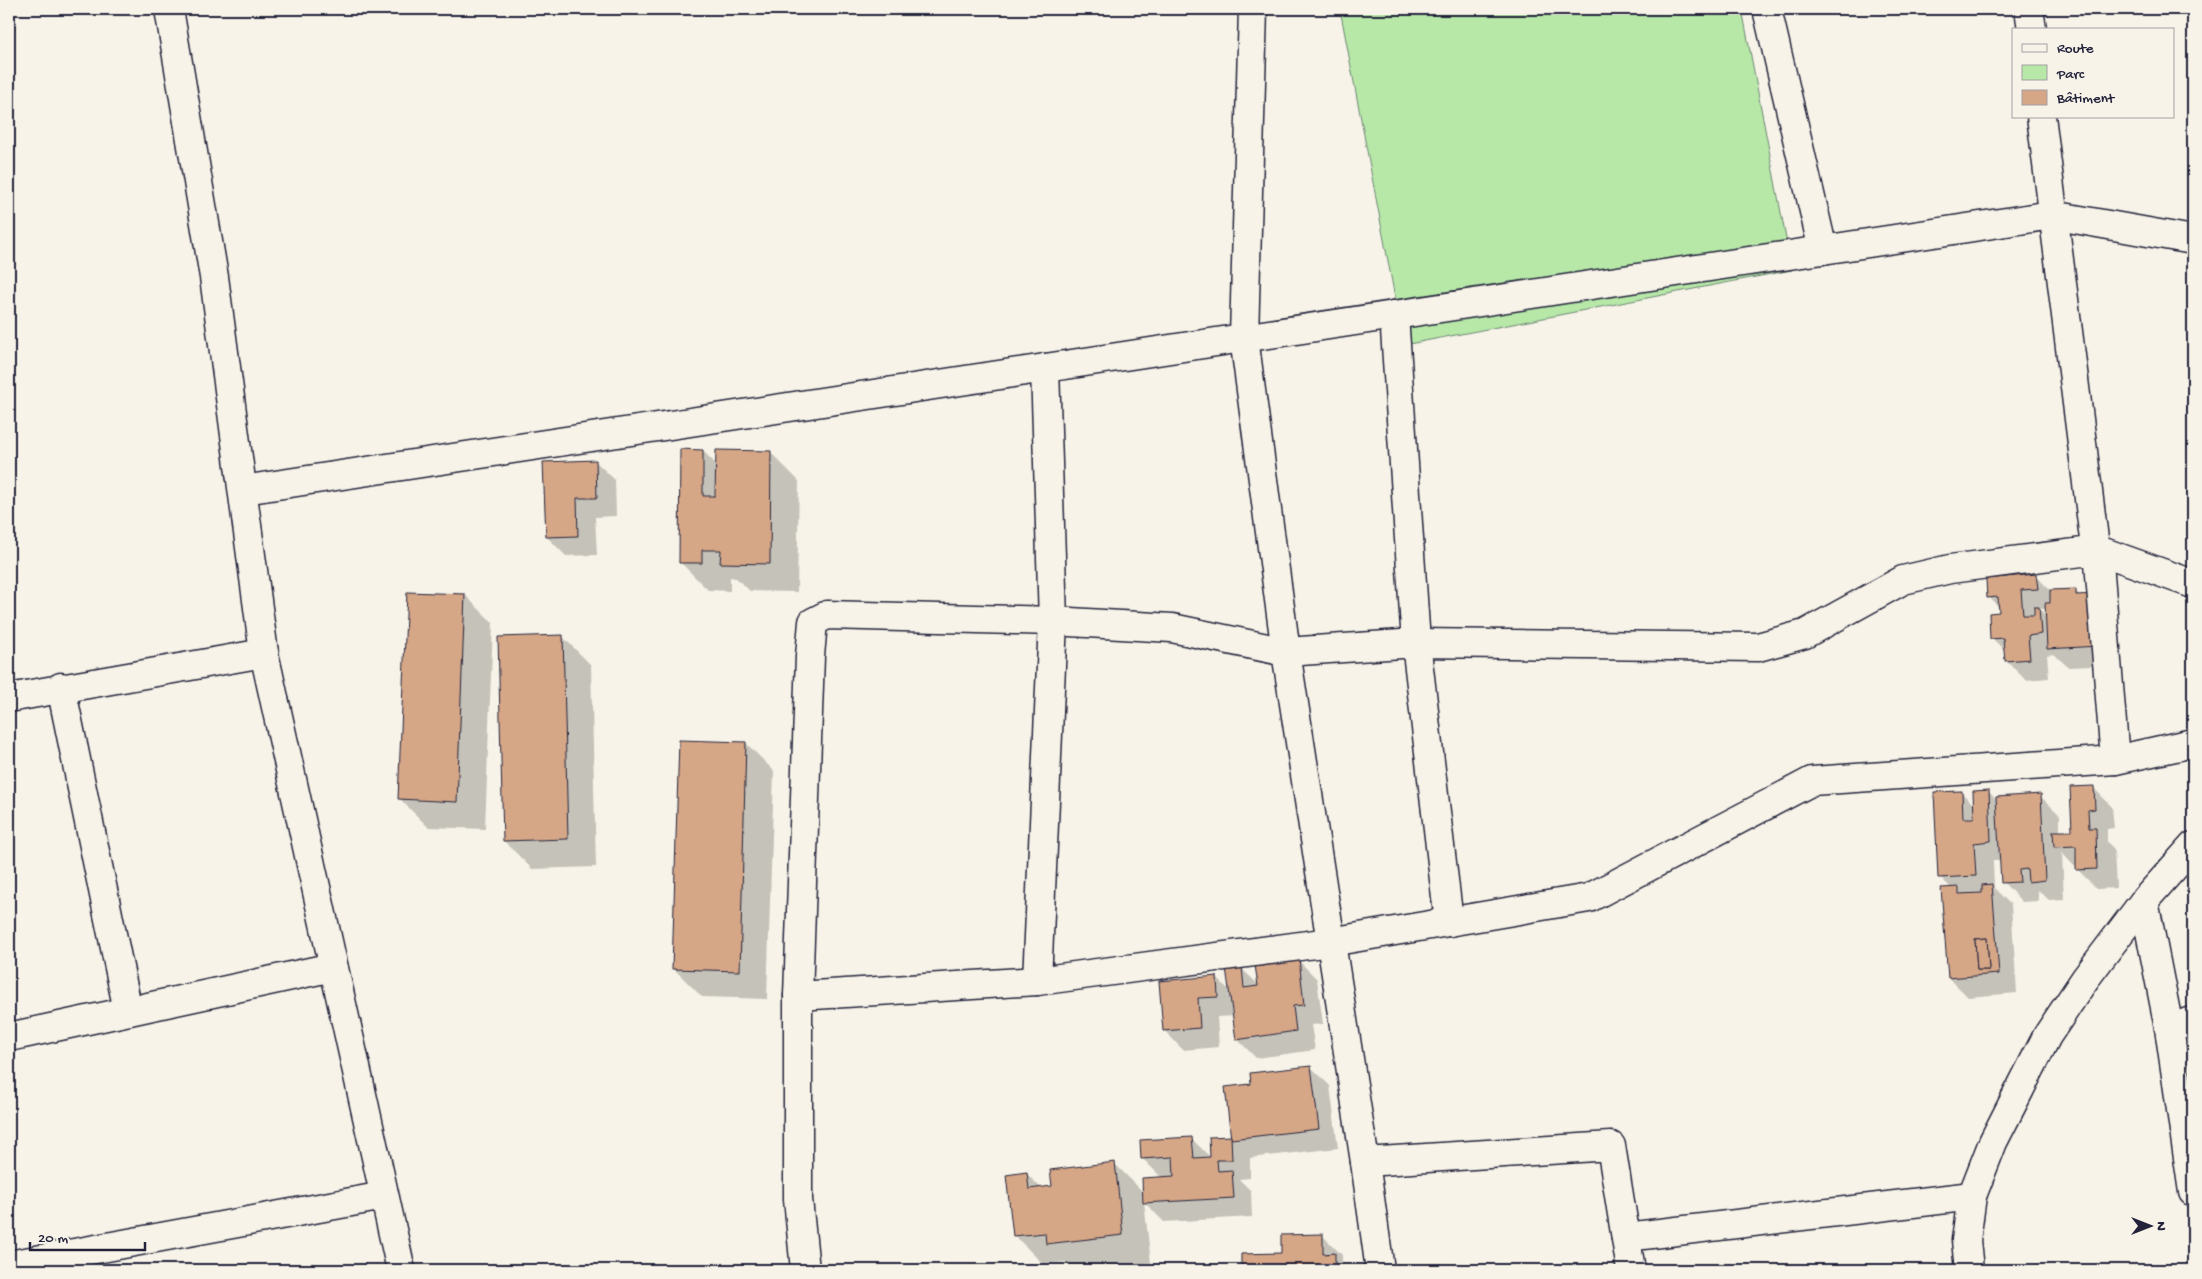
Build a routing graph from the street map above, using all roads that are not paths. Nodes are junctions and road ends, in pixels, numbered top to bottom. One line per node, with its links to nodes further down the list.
1 (169, 9): 13 (street)
2 (1253, 9): 11 (street)
3 (1768, 9): 9 (street)
4 (2029, 9): 5 (street)
5 (2032, 28)
6 (2041, 118): 7 (street)
7 (2052, 215): 8 (street); 9 (street); 14 (street)
8 (2193, 240)
9 (1823, 250): 10 (street)
10 (1394, 316): 11 (street); 17 (street)
11 (1244, 338): 12 (street); 18 (street)
12 (1045, 368): 13 (street); 16 (street)
13 (242, 490): 19 (street)
14 (2098, 550): 15 (street); 17 (street); 23 (street)
15 (2193, 584)
16 (1054, 621): 18 (street); 29 (street); 30 (street)
17 (1416, 643): 18 (street); 26 (street)
18 (1286, 652): 27 (street)
19 (264, 653): 20 (street); 28 (street)
20 (61, 687): 21 (street); 31 (street)
21 (9, 698)
22 (2193, 743): 23 (street)
23 (2115, 760): 26 (street)
24 (2193, 846): 25 (street)
25 (2144, 901): 32 (street); 37 (street)
26 (1449, 922): 27 (street)
27 (1330, 942): 29 (street); 34 (street)
28 (333, 967): 31 (street); 36 (street)
29 (1037, 981): 30 (street)
30 (798, 996): 41 (street)
31 (128, 1011): 33 (street)
32 (2181, 1024): 35 (street)
33 (9, 1037)
34 (1365, 1162): 38 (street); 42 (street)
35 (2193, 1192)
36 (384, 1196): 39 (street); 40 (street)
37 (1972, 1196): 38 (street); 44 (street)
38 (1626, 1237): 43 (street)
39 (9, 1265)
40 (401, 1270)
41 (805, 1270)
42 (1380, 1270)
43 (1631, 1270)
44 (1969, 1270)

